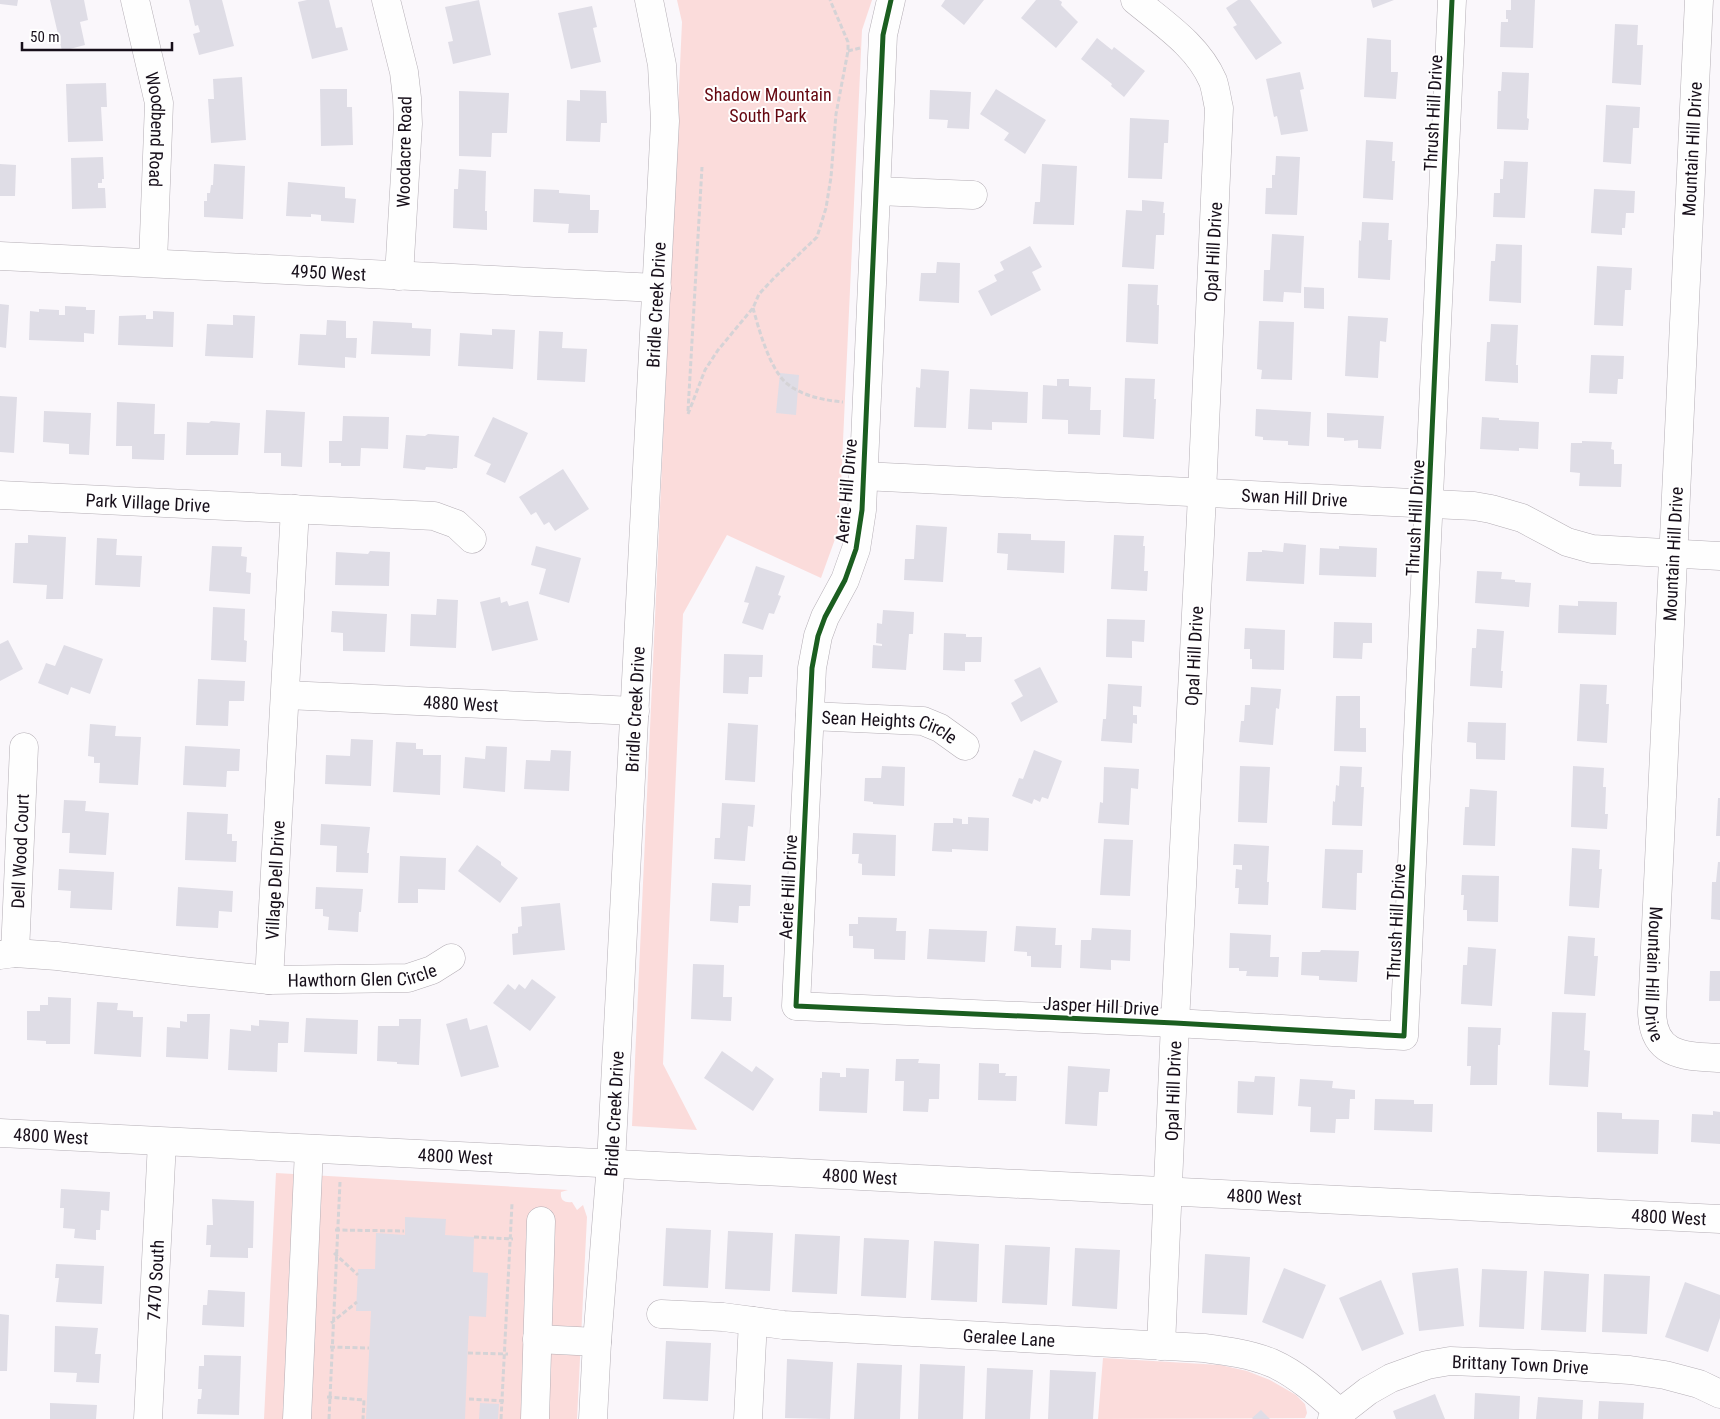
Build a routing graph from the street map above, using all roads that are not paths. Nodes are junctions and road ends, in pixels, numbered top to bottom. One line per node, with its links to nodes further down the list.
1 (134, 0): 11 (street, Woodbend Road)
2 (386, 0): 12 (street, Woodacre Road)
3 (649, 0): 13 (street, Bridle Creek Drive)
4 (891, 0): 8 (street, Aerie Hill Drive)
5 (1135, 0): 15 (street, Opal Hill Drive)
6 (1452, 0): 17 (street, Thrush Hill Drive)
7 (1699, 0): 20 (street, Mountain Hill Drive)
8 (877, 191): 9 (street); 14 (street, Aerie Hill Drive)
9 (973, 195)
10 (0, 256): 11 (street, 4950 West)
11 (153, 263): 12 (street, 4950 West)
12 (399, 276): 13 (street, 4950 West)
13 (657, 288): 23 (street, Bridle Creek Drive)
14 (863, 476): 15 (street, Swan Hill Drive); 24 (street, Aerie Hill Drive)
15 (1202, 492): 17 (street, Swan Hill Drive); 31 (street, Opal Hill Drive)
16 (0, 495): 18 (street, Park Village Drive)
17 (1429, 503): 20 (street, Swan Hill Drive); 32 (street, Thrush Hill Drive)
18 (295, 509): 19 (street, Park Village Drive); 22 (street, Village Dell Drive)
19 (472, 539)
20 (1673, 553): 21 (street, Swan Hill Drive); 33 (street, Mountain Hill Drive)
21 (1720, 556)
22 (286, 695): 23 (street, 4880 West); 29 (street, Village Dell Drive)
23 (635, 711): 37 (street, Bridle Creek Drive)
24 (810, 716): 25 (street, Sean Heights Circle); 30 (street, Aerie Hill Drive)
25 (965, 746)
26 (24, 747): 27 (street, Dell Wood Court)
27 (7, 954): 29 (street)
28 (451, 958): 29 (street, Hawthorn Glen Circle)
29 (269, 980)
30 (796, 1006): 31 (street, Jasper Hill Drive)
31 (1175, 1023): 32 (street, Jasper Hill Drive); 38 (street, Opal Hill Drive)
32 (1404, 1036)
33 (1720, 1058)
34 (0, 1133): 35 (street, 4800 West)
35 (162, 1142): 36 (street, 4800 West); 48 (street, 7470 South)
36 (309, 1149): 37 (street, 4800 West); 49 (street)
37 (611, 1163): 38 (street, 4800 West); 44 (street, Bridle Creek Drive)
38 (1168, 1192): 39 (street, 4800 West); 45 (street, Opal Hill Drive)
39 (1720, 1219)
40 (541, 1221): 43 (street)
41 (661, 1314): 42 (street, Geralee Lane)
42 (753, 1321): 45 (street, Geralee Lane); 52 (street)
43 (537, 1339): 44 (street); 50 (street)
44 (597, 1342): 51 (street, Bridle Creek Drive)
45 (1161, 1346): 47 (street, Geralee Lane)
46 (1720, 1394): 47 (street, Brittany Town Drive)
47 (1336, 1416)
48 (148, 1419)
49 (297, 1419)
50 (534, 1419)
51 (593, 1419)
52 (748, 1419)

